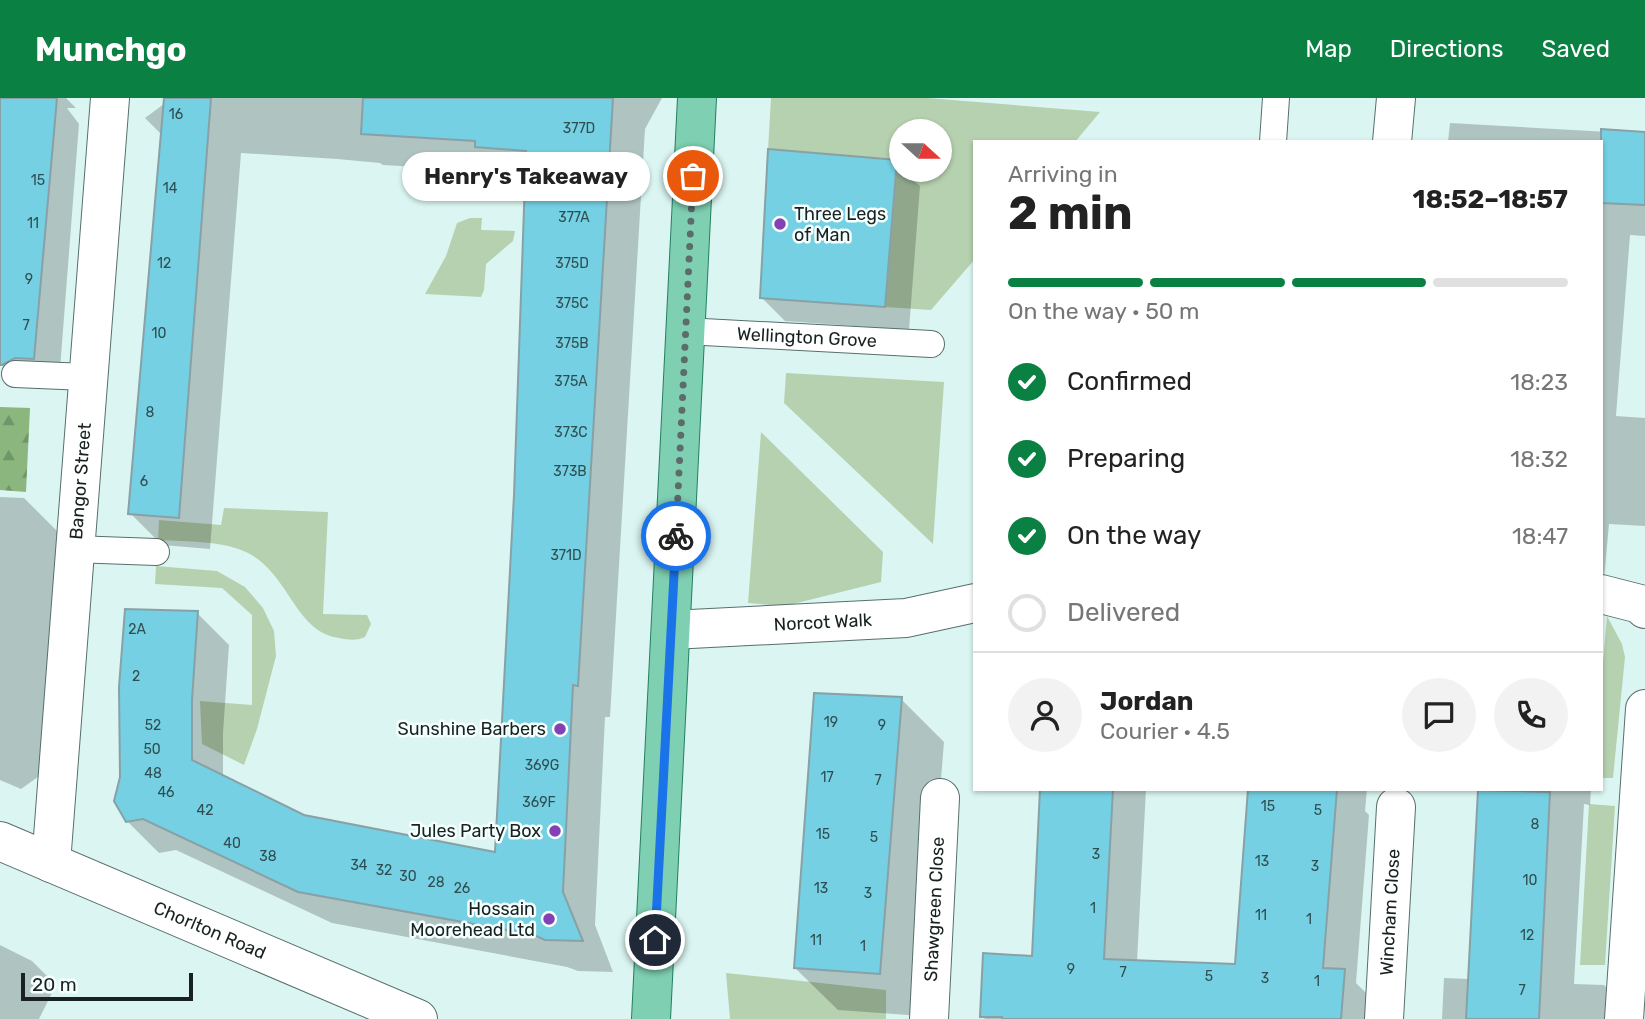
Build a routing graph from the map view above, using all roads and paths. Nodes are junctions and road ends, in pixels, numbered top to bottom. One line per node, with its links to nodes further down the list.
1 (110, 98): 10 (street, Bangor Street)
2 (697, 98): 7 (main road)
3 (1276, 98): 5 (lane)
4 (1396, 98): 6 (street)
5 (1273, 140)
6 (1392, 140)
7 (685, 331): 8 (lane, Wellington Grove); 16 (main road)
8 (931, 344)
9 (15, 374): 10 (lane)
10 (86, 377): 11 (street, Bangor Street)
11 (73, 549): 12 (lane); 21 (street, Bangor Street)
12 (156, 552)
13 (1603, 595): 15 (street)
14 (973, 603): 16 (street, Norcot Walk)
15 (1645, 608)
16 (671, 630): 23 (main road)
17 (1645, 709): 26 (street)
18 (940, 797): 24 (street, Shawgreen Close)
19 (1396, 807): 25 (street, Wincham Close)
20 (0, 841): 21 (street, Chorlton Road)
21 (51, 863): 22 (street, Chorlton Road)
22 (418, 1019)
23 (651, 1019)
24 (929, 1019)
25 (1384, 1019)
26 (1624, 1019)

